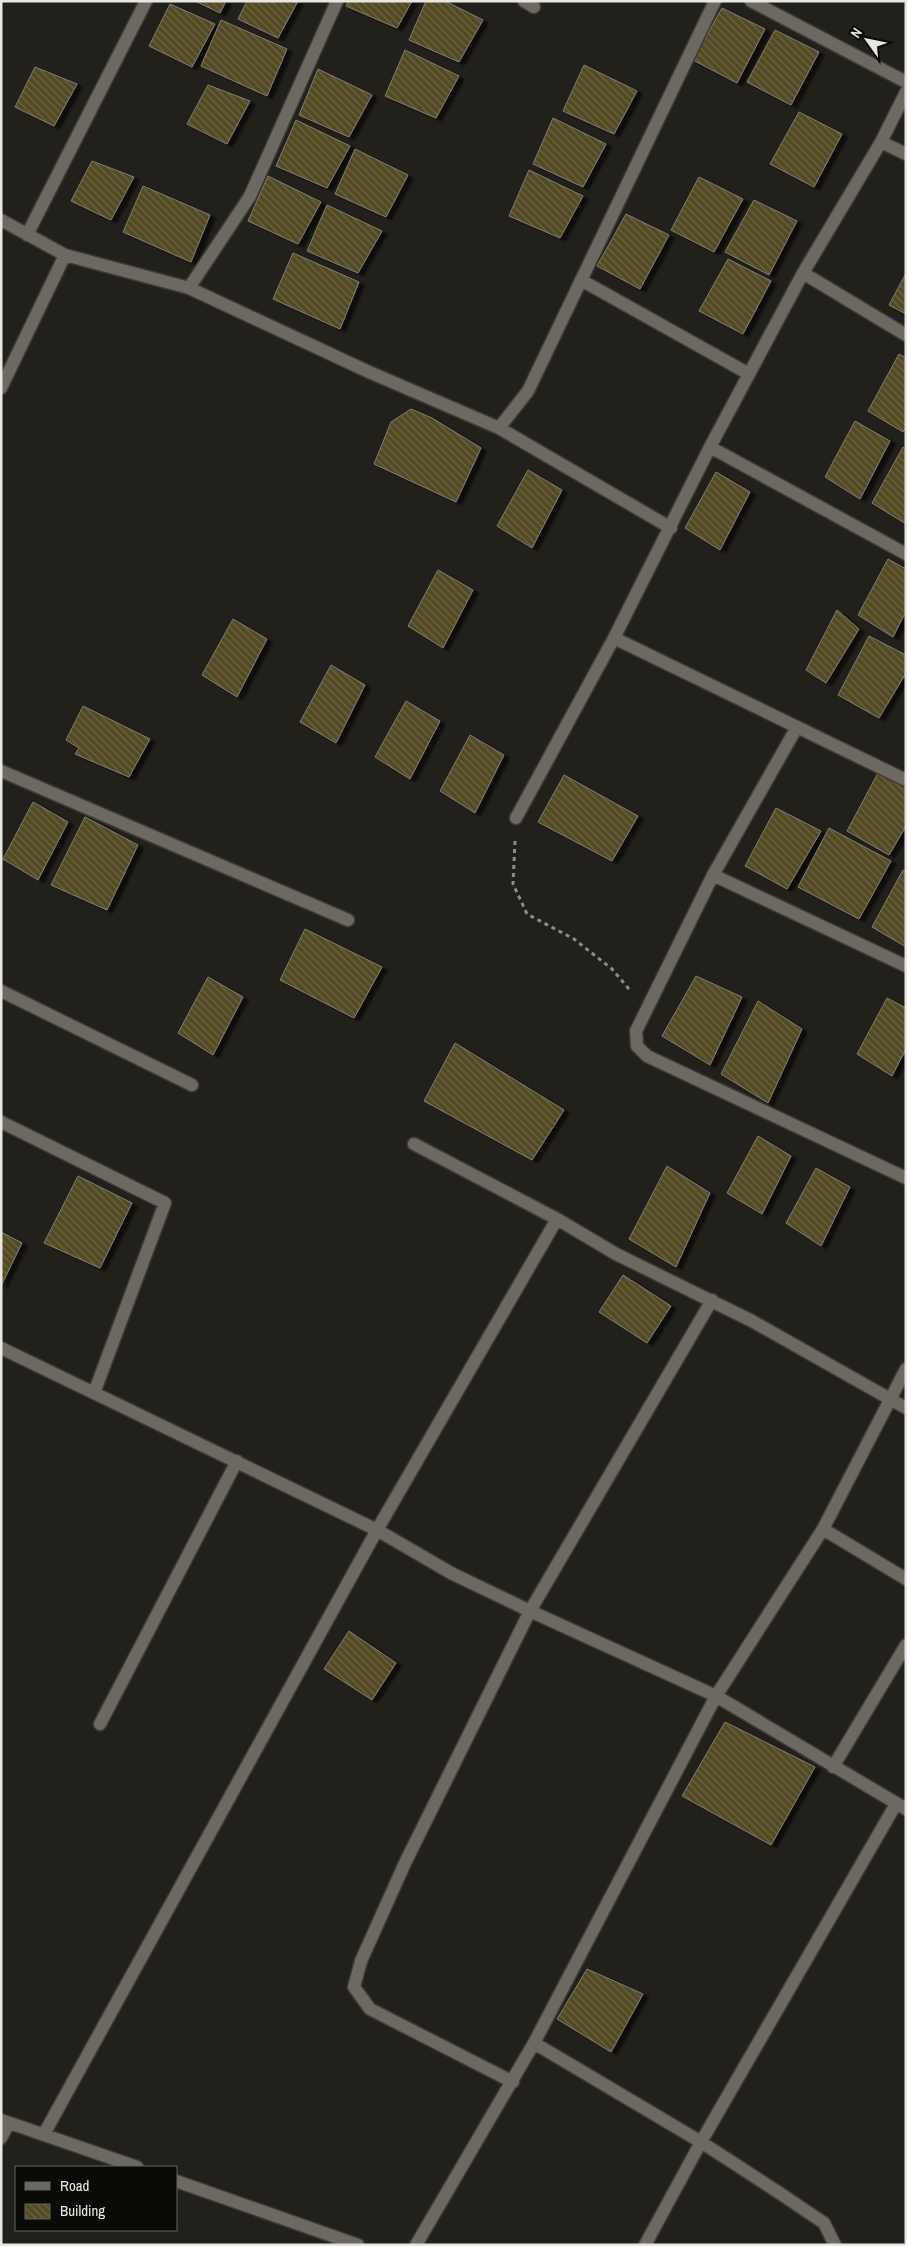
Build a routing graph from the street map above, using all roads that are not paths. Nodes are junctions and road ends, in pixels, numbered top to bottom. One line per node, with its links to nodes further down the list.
1 (146, 1): 10 (street)
2 (337, 1): 14 (street)
3 (715, 1): 13 (street)
4 (751, 1): 5 (street)
5 (906, 82)
6 (906, 92): 7 (street)
7 (881, 142): 8 (street); 12 (street)
8 (906, 154)
9 (1, 220): 10 (street)
10 (27, 235): 11 (street)
11 (66, 255): 14 (street); 17 (street)
12 (803, 273): 15 (street); 16 (street)
13 (581, 280): 16 (street); 18 (street)
14 (189, 288): 18 (street)
15 (906, 335)
16 (749, 374): 19 (street)
17 (1, 388)
18 (499, 428): 20 (street)
19 (710, 447): 20 (street); 21 (street)
20 (671, 528): 22 (street)
21 (906, 554)
22 (614, 638): 23 (street); 26 (street)
23 (797, 727): 25 (street); 27 (street)
24 (1, 771): 28 (street)
25 (906, 780)
26 (516, 818)
27 (712, 875): 29 (street); 34 (street)
28 (348, 920)
29 (906, 966)
30 (1, 991): 31 (street)
31 (192, 1085)
32 (1, 1122): 39 (street)
33 (414, 1144): 35 (street)
34 (906, 1178)
35 (557, 1219): 36 (street); 44 (street)
36 (712, 1300): 40 (street); 46 (street)
37 (1, 1348): 39 (street)
38 (906, 1370): 40 (street)
39 (94, 1393): 42 (street)
40 (890, 1400): 41 (street); 43 (street)
41 (906, 1408)
42 (237, 1461): 44 (street); 49 (street)
43 (823, 1529): 45 (street); 48 (street)
44 (377, 1530): 46 (street); 55 (street)
45 (906, 1579)
46 (530, 1611): 48 (street); 53 (street)
47 (906, 1645): 50 (street)
48 (716, 1696): 50 (street); 52 (street)
49 (100, 1724)
50 (834, 1767): 51 (street)
51 (901, 1806): 57 (street)
52 (534, 2043): 53 (street); 57 (street)
53 (513, 2082): 61 (street)
54 (5, 2121): 55 (street); 56 (street)
55 (44, 2134): 58 (street)
56 (1, 2138)
57 (701, 2142): 62 (street); 63 (street)
58 (134, 2166)
59 (178, 2182): 60 (street)
60 (358, 2245)
61 (416, 2245)
62 (644, 2245)
63 (835, 2245)

